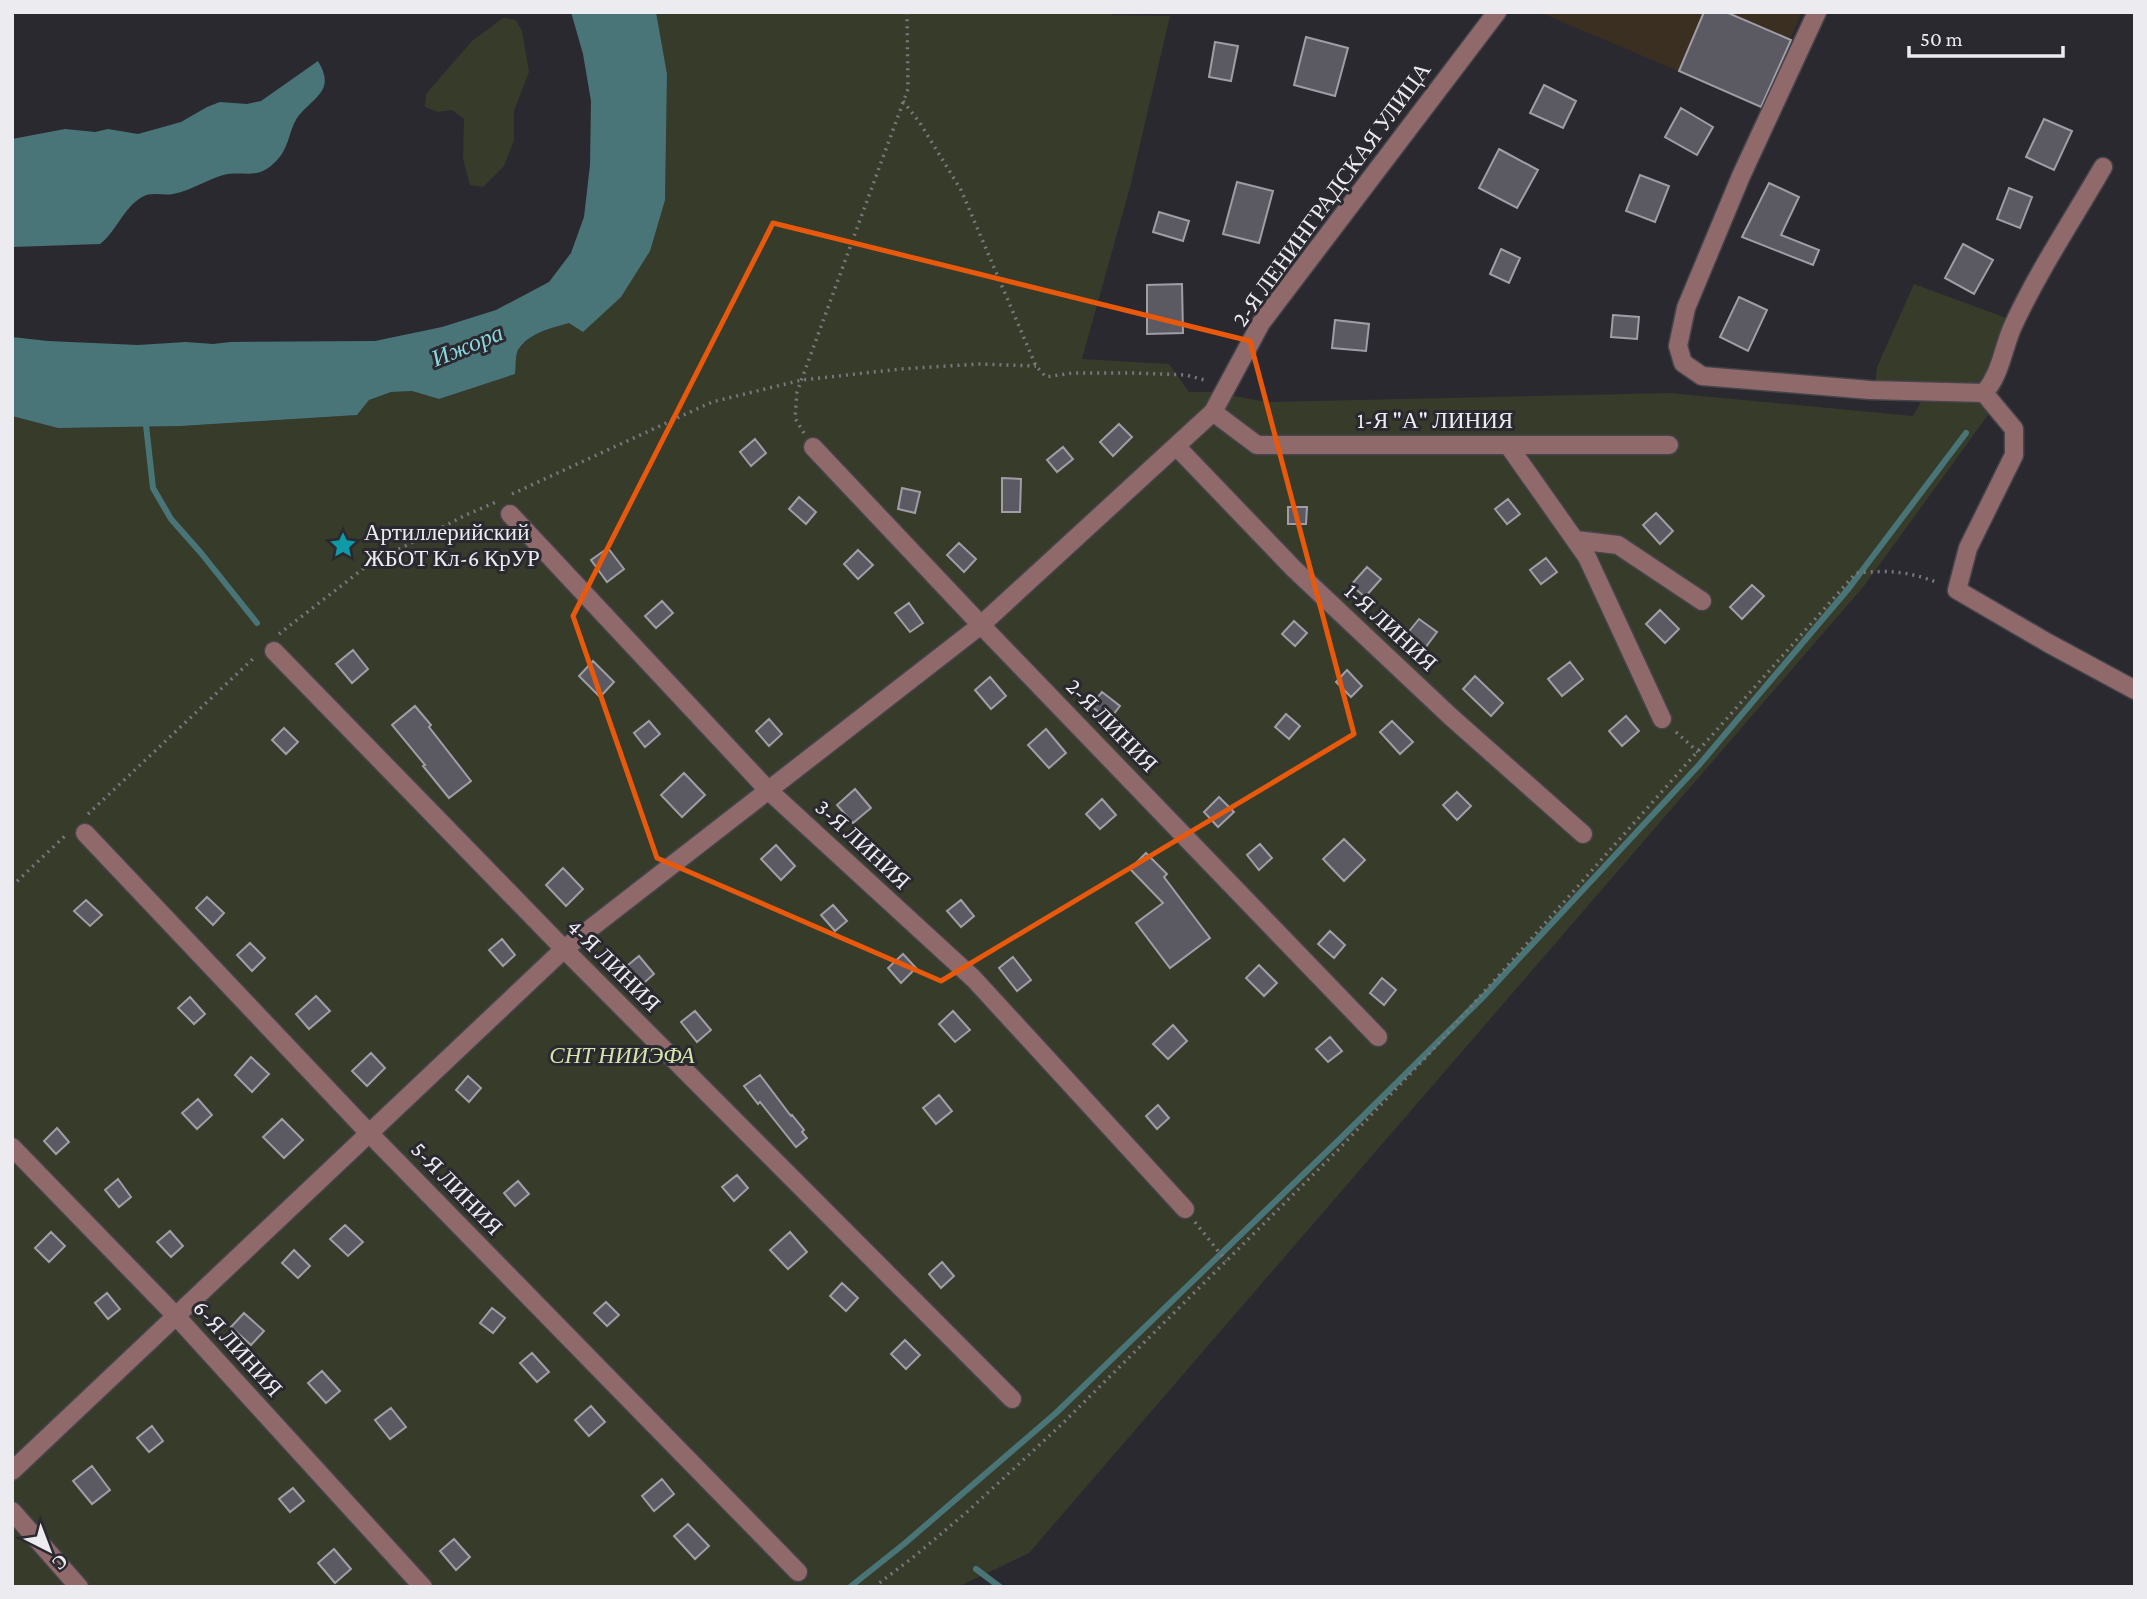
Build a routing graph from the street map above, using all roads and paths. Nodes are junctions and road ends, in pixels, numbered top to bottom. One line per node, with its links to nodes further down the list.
1 (907, 12): 4 (path)
2 (1497, 12): 8 (street, 2-Я ЛЕНИНГРАДСКАЯ УЛИЦА)
3 (1817, 12): 9 (street)
4 (903, 101): 6 (path); 7 (path)
5 (2103, 167): 9 (street)
6 (1036, 366): 7 (path); 8 (path)
7 (802, 380): 14 (path); 15 (path)
8 (1227, 387): 10 (street, 2-Я ЛЕНИНГРАДСКАЯ УЛИЦА)
9 (1984, 393): 18 (street)
10 (1213, 412): 11 (street, 1-Я "А" ЛИНИЯ); 13 (street, 2-Я ЛЕНИНГРАДСКАЯ УЛИЦА)
11 (1508, 445): 12 (street, 1-Я "А" ЛИНИЯ); 17 (street)
12 (1669, 445)
13 (1176, 446): 20 (street, 2-Я ЛЕНИНГРАДСКАЯ УЛИЦА); 27 (street, 1-Я ЛИНИЯ)
14 (813, 447): 20 (street, 2-Я ЛИНИЯ)
15 (510, 496)
16 (504, 508): 21 (path); 25 (street, 3-Я ЛИНИЯ)
17 (1576, 540): 19 (street); 23 (street)
18 (1957, 590): 22 (street); 24 (path)
19 (1702, 601)
20 (981, 625): 25 (street, 2-Я ЛЕНИНГРАДСКАЯ УЛИЦА); 30 (street, 2-Я ЛИНИЯ)
21 (270, 647): 26 (path); 29 (street, 4-Я ЛИНИЯ)
22 (2135, 690)
23 (1662, 719): 24 (path)
24 (1698, 752): 34 (path)
25 (768, 790): 29 (street, 2-Я ЛЕНИНГРАДСКАЯ УЛИЦА); 33 (street, 3-Я ЛИНИЯ)
26 (80, 828): 28 (path); 31 (street, 5-Я ЛИНИЯ)
27 (1583, 834)
28 (12, 886)
29 (564, 949): 31 (street, 2-Я ЛЕНИНГРАДСКАЯ УЛИЦА); 36 (street, 4-Я ЛИНИЯ)
30 (1378, 1037)
31 (368, 1132): 35 (street, 2-Я ЛЕНИНГРАДСКАЯ УЛИЦА); 39 (street, 5-Я ЛИНИЯ)
32 (12, 1147): 35 (street, 6-Я ЛИНИЯ)
33 (1185, 1209): 34 (path)
34 (1226, 1261): 42 (path)
35 (176, 1316): 37 (street, 2-Я ЛЕНИНГРАДСКАЯ УЛИЦА); 41 (street, 6-Я ЛИНИЯ)
36 (1012, 1399)
37 (12, 1472)
38 (12, 1511): 40 (street)
39 (798, 1572)
40 (79, 1587)
41 (423, 1587)
42 (874, 1587)

